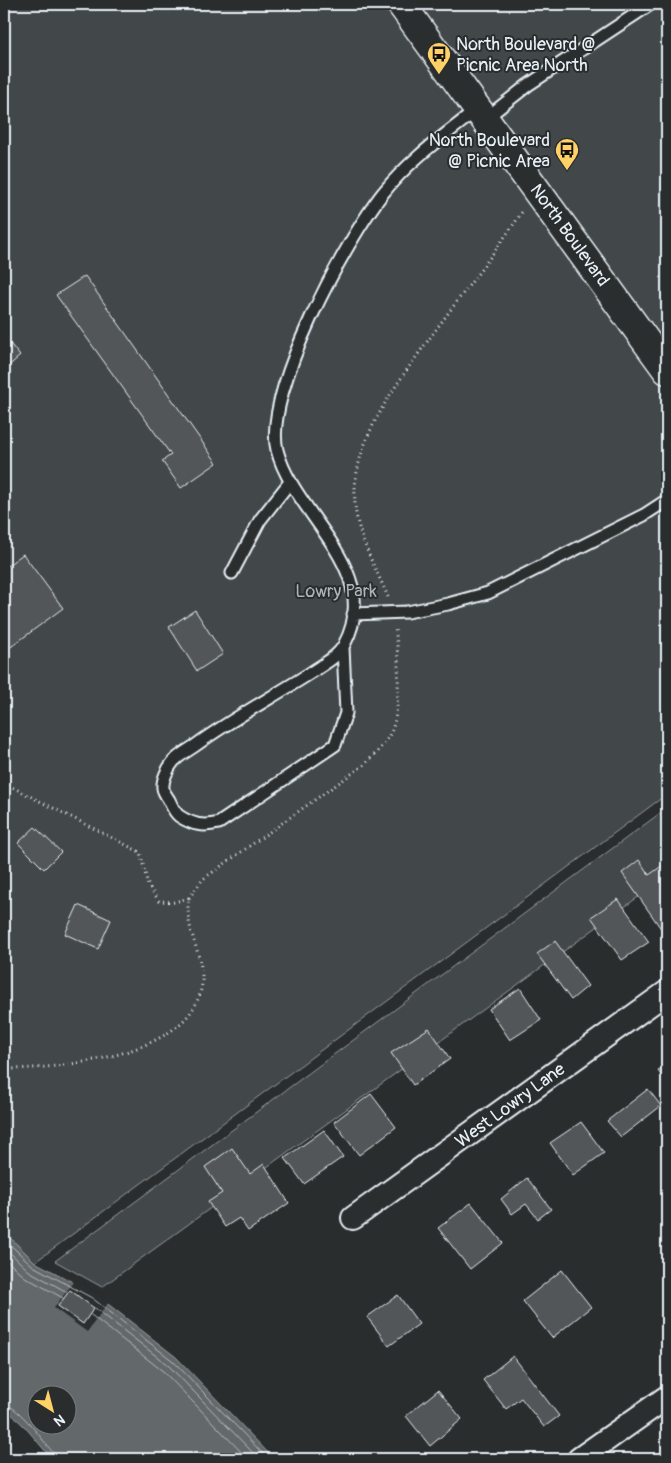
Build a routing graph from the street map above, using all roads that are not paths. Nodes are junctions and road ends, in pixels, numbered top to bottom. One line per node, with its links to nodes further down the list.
1 (401, 4): 3 (street, North Boulevard)
2 (651, 4): 3 (lane)
3 (481, 114): 4 (street, North Boulevard); 5 (lane)
4 (667, 370)
5 (290, 482): 7 (lane); 8 (lane)
6 (667, 500): 8 (lane)
7 (232, 573)
8 (353, 614): 9 (lane)
9 (344, 647): 9 (lane)
10 (667, 992): 11 (street, West Lowry Lane)
11 (353, 1218)
12 (667, 1397): 13 (street)
13 (579, 1459)

